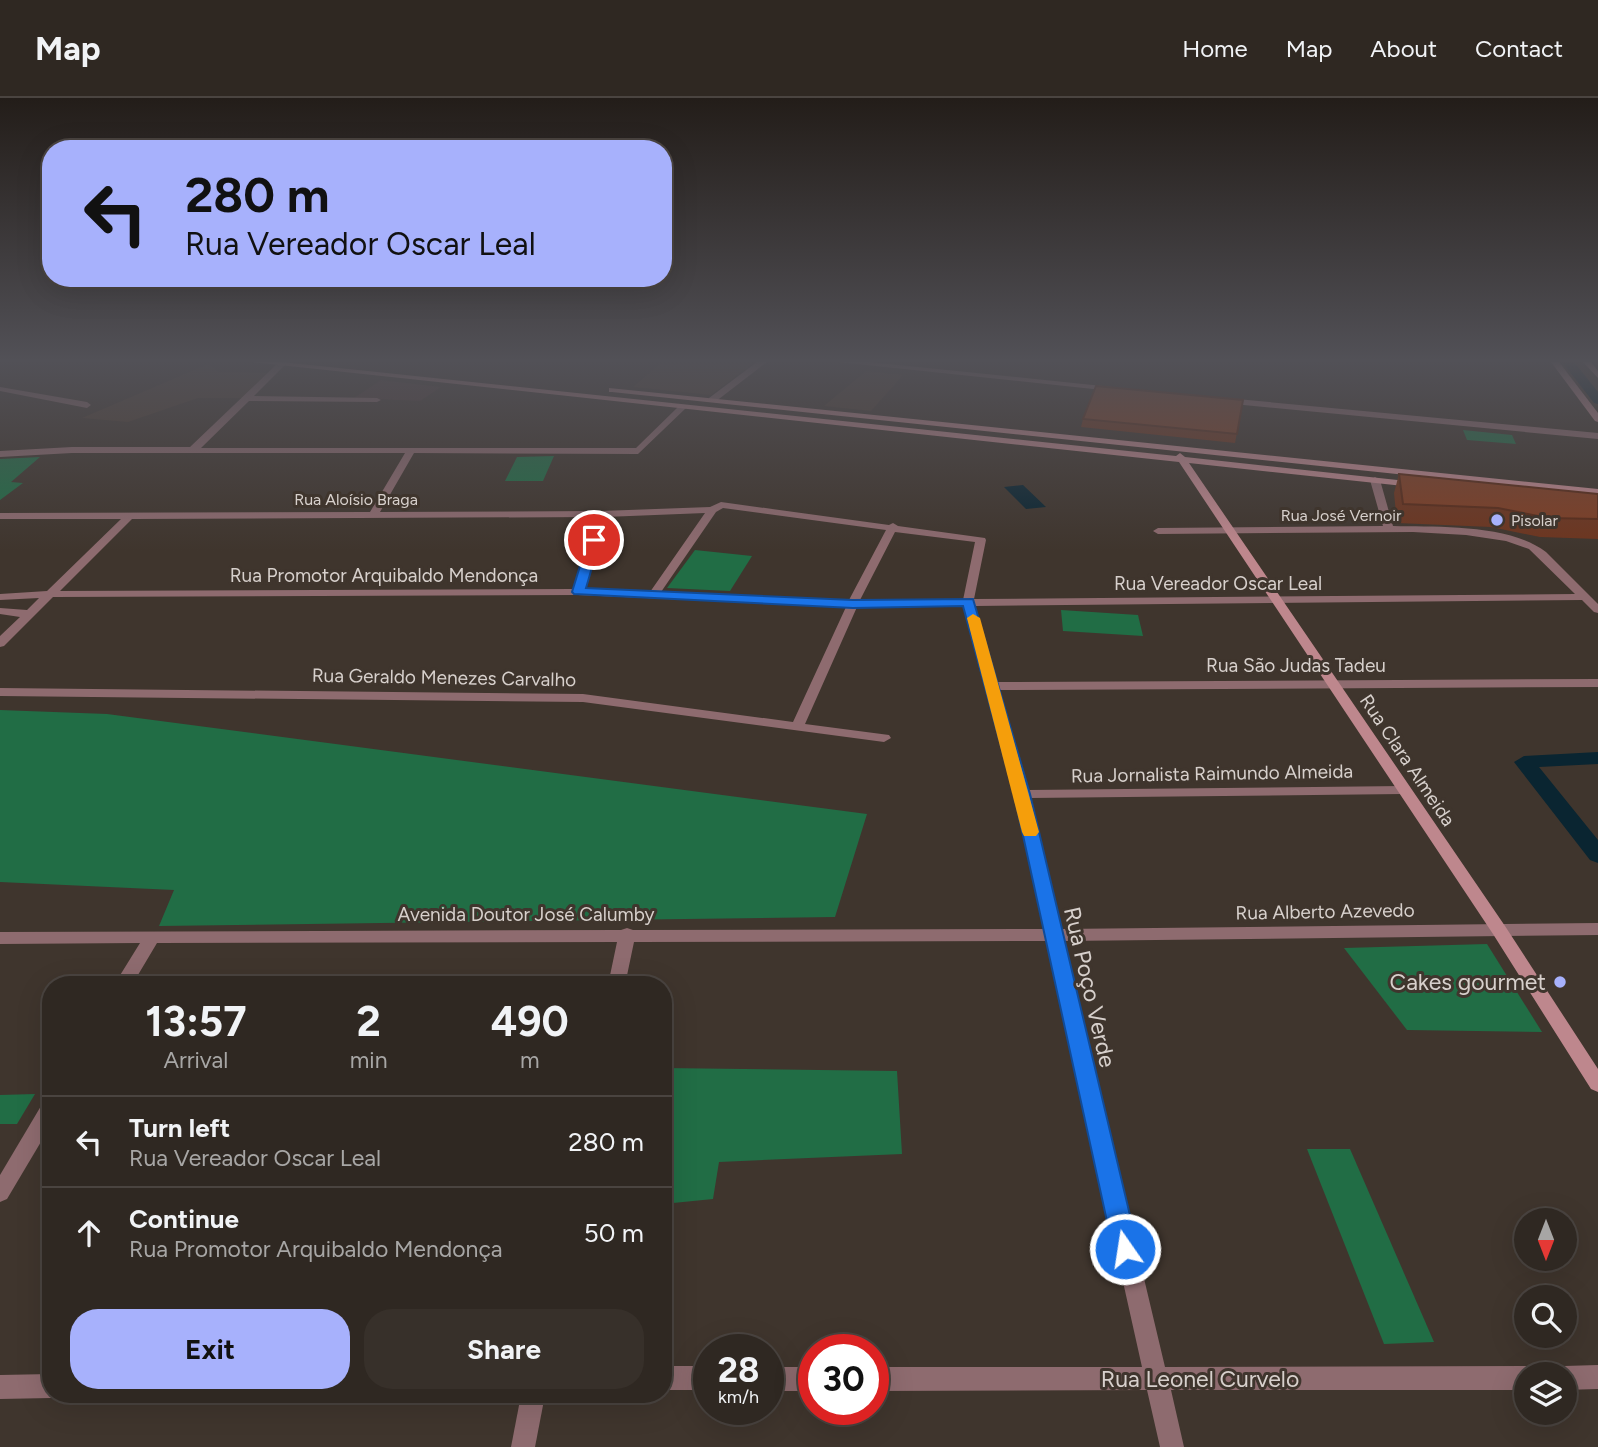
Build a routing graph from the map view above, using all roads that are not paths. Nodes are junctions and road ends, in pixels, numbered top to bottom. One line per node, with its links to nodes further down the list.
1 (219, 425): 8 (street)
2 (665, 425): 9 (street)
3 (846, 425): 11 (main road)
4 (951, 425): 7 (main road)
5 (1480, 425): 6 (street)
6 (1598, 436)
7 (1172, 448): 11 (main road, Rua Clara Almeida); 13 (main road)
8 (193, 450): 9 (street); 10 (street)
9 (410, 452): 17 (street)
10 (0, 454)
11 (1184, 460): 12 (main road); 23 (main road, Rua Clara Almeida)
12 (1375, 480): 14 (main road); 21 (street)
13 (1598, 492)
14 (1598, 503)
15 (713, 508): 16 (street, Rua Aloísio Braga); 20 (street, Rua Aloísio Braga); 27 (street)
16 (601, 514): 17 (street, Rua Aloísio Braga); 25 (street)
17 (373, 515): 19 (street, Rua Aloísio Braga)
18 (0, 516): 19 (street, Rua Aloísio Braga)
19 (129, 516): 26 (street)
20 (893, 526): 24 (street, Rua Aloísio Braga); 32 (street)
21 (1389, 529): 23 (street, Rua José Vernoir); 29 (street, Rua José Vernoir)
22 (1158, 531): 23 (street, Rua José Vernoir)
23 (1231, 531): 30 (main road, Rua Clara Almeida)
24 (981, 540): 31 (street, Rua Poço Verde)
25 (578, 592): 26 (street, Rua Promotor Arquibaldo Mendonça); 27 (street, Rua Promotor Arquibaldo Mendonça)
26 (50, 594): 28 (street, Rua Promotor Arquibaldo Mendonça); 35 (street)
27 (654, 594): 32 (street, Rua Promotor Arquibaldo Mendonça)
28 (0, 597)
29 (1584, 597): 30 (street, Rua Vereador Oscar Leal); 33 (street)
30 (1278, 600): 31 (street, Rua Vereador Oscar Leal); 38 (main road, Rua Clara Almeida)
31 (968, 602): 32 (street, Rua Vereador Oscar Leal); 39 (street, Rua Poço Verde)
32 (853, 604): 41 (street)
33 (1598, 610)
34 (0, 611): 35 (street)
35 (29, 614): 36 (street)
36 (0, 643)
37 (1598, 683): 38 (street, Rua São Judas Tadeu)
38 (1334, 684): 39 (street, Rua São Judas Tadeu); 43 (main road, Rua Clara Almeida)
39 (993, 686): 44 (street, Rua Poço Verde)
40 (0, 692): 41 (street, Rua Geraldo Menezes Carvalho)
41 (798, 725): 42 (street, Rua Geraldo Menezes Carvalho)
42 (884, 738)
43 (1403, 790): 44 (street, Rua Jornalista Raimundo Almeida); 46 (main road, Rua Clara Almeida)
44 (1022, 794): 48 (street, Rua Poço Verde)
45 (1598, 929): 46 (street, Rua Alberto Azevedo)
46 (1499, 930): 48 (street, Rua Alberto Azevedo); 53 (main road, Rua Clara Almeida)
47 (627, 934): 48 (street, Avenida Doutor José Calumby); 49 (street, Avenida Doutor José Calumby); 52 (street)
48 (1052, 935): 62 (street, Rua Poço Verde)
49 (153, 936): 50 (street, Avenida Doutor José Calumby); 51 (street)
50 (0, 938)
51 (129, 976)
52 (619, 976)
53 (1598, 1084)
54 (42, 1122): 55 (street)
55 (0, 1193)
56 (1598, 1377): 60 (street)
57 (672, 1378): 58 (street)
58 (693, 1378)
59 (1514, 1378): 62 (street, Rua Leonel Curvelo)
60 (1577, 1378)
61 (889, 1379): 62 (street, Rua Leonel Curvelo)
62 (1156, 1379): 67 (street, Rua Poço Verde)
63 (42, 1386): 64 (street)
64 (0, 1387)
65 (531, 1403): 66 (street)
66 (523, 1447)
67 (1172, 1447)

